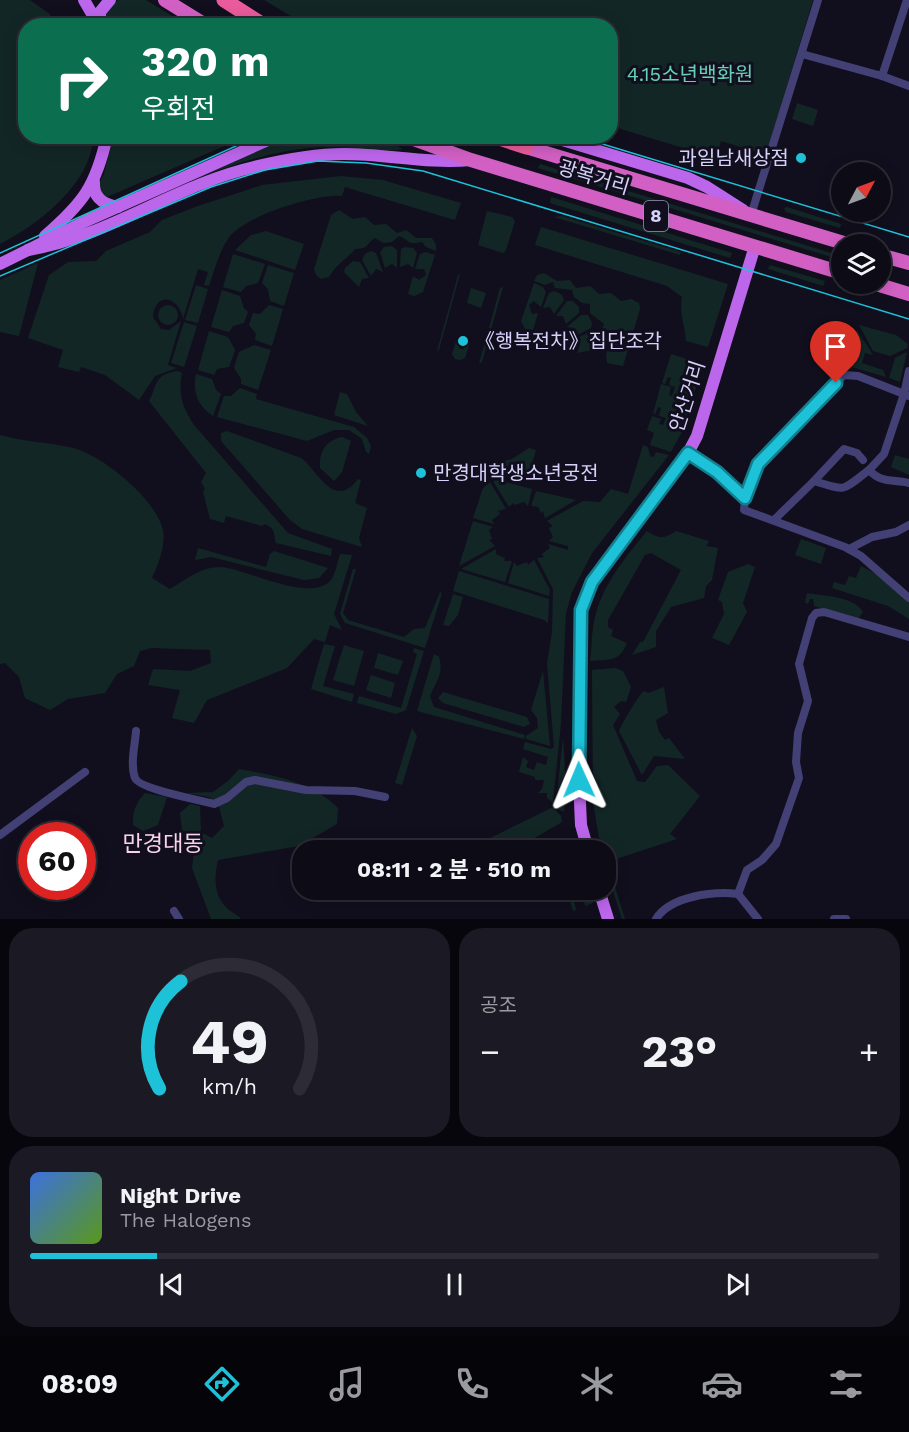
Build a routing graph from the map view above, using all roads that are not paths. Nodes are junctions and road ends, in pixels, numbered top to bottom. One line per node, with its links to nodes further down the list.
1 (84, 0): 7 (main road)
2 (110, 0): 8 (main road)
3 (165, 0): 9 (highway)
4 (224, 0): 10 (highway)
5 (818, 0): 11 (street)
6 (907, 0): 12 (street)
7 (95, 18)
8 (100, 18)
9 (194, 18)
10 (252, 18)
11 (802, 54): 12 (street); 23 (street)
12 (882, 76): 13 (street)
13 (909, 86)
14 (106, 144): 21 (main road)
15 (259, 144): 22 (main road)
16 (427, 144): 20 (highway, 광복거리 / 8)
17 (517, 144): 19 (highway, 8)
18 (575, 144): 23 (main road)
19 (526, 147): 23 (highway, 광복거리 / 8)
20 (471, 160): 25 (highway, 광복거리 / 8); 26 (main road)
21 (94, 182): 22 (main road); 26 (main road)
22 (118, 207): 26 (main road)
23 (751, 215): 24 (highway, 광복거리 / 8)
24 (831, 239)
25 (755, 246): 30 (highway, 광복거리 / 8); 35 (main road, 안산거리)
26 (28, 250): 29 (main road)
27 (891, 258): 28 (highway)
28 (909, 263)
29 (0, 264)
30 (831, 270)
31 (891, 289): 32 (highway)
32 (909, 294)
33 (909, 370): 34 (street)
34 (906, 395): 37 (street); 40 (street)
35 (688, 453): 40 (street); 50 (main road, 안산거리)
36 (863, 460): 38 (street)
37 (869, 470): 38 (street); 39 (street)
38 (814, 482): 41 (street)
39 (909, 483)
40 (745, 498): 41 (street)
41 (774, 520): 43 (street)
42 (909, 525): 43 (street)
43 (849, 549): 44 (street)
44 (909, 597)
45 (909, 637): 51 (street)
46 (136, 731): 48 (street)
47 (86, 772): 49 (street)
48 (385, 797)
49 (0, 835)
50 (585, 840)
51 (738, 894): 54 (street); 55 (street)
52 (601, 900): 53 (main road)
53 (608, 919)
54 (656, 919)
55 (758, 919)
56 (834, 919): 57 (street)
57 (846, 919)

